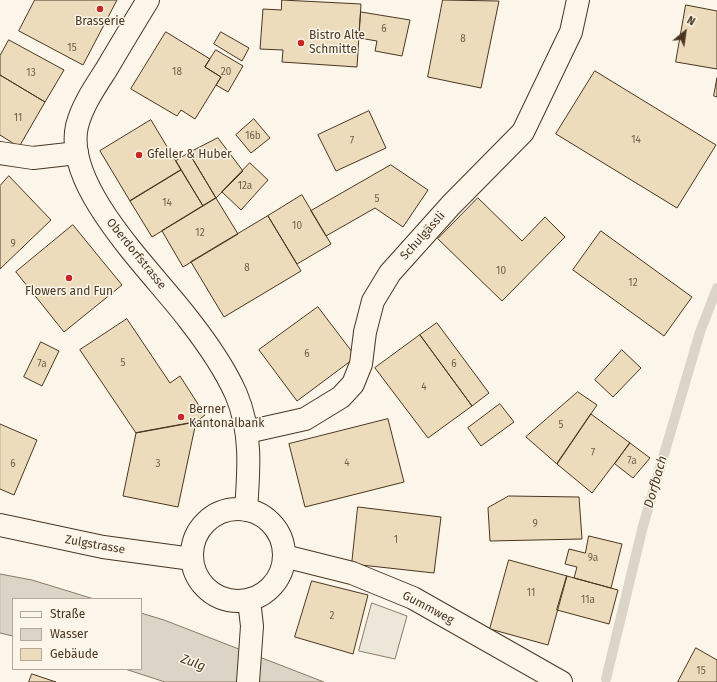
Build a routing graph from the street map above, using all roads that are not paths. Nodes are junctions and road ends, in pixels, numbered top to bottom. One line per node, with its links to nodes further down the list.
1 (148, 0): 4 (street, Oberdorfstrasse)
2 (578, 0): 5 (street, Schulgässli)
3 (0, 153): 4 (street)
4 (77, 153): 5 (street, Oberdorfstrasse)
5 (247, 432): 6 (street, Oberdorfstrasse)
6 (246, 510): 8 (street); 9 (street)
7 (0, 525): 9 (street, Zulgstrasse)
8 (284, 556): 10 (street); 12 (street, Gummweg)
9 (192, 559): 10 (street)
10 (249, 600): 11 (street)
11 (248, 682)
12 (561, 682)

